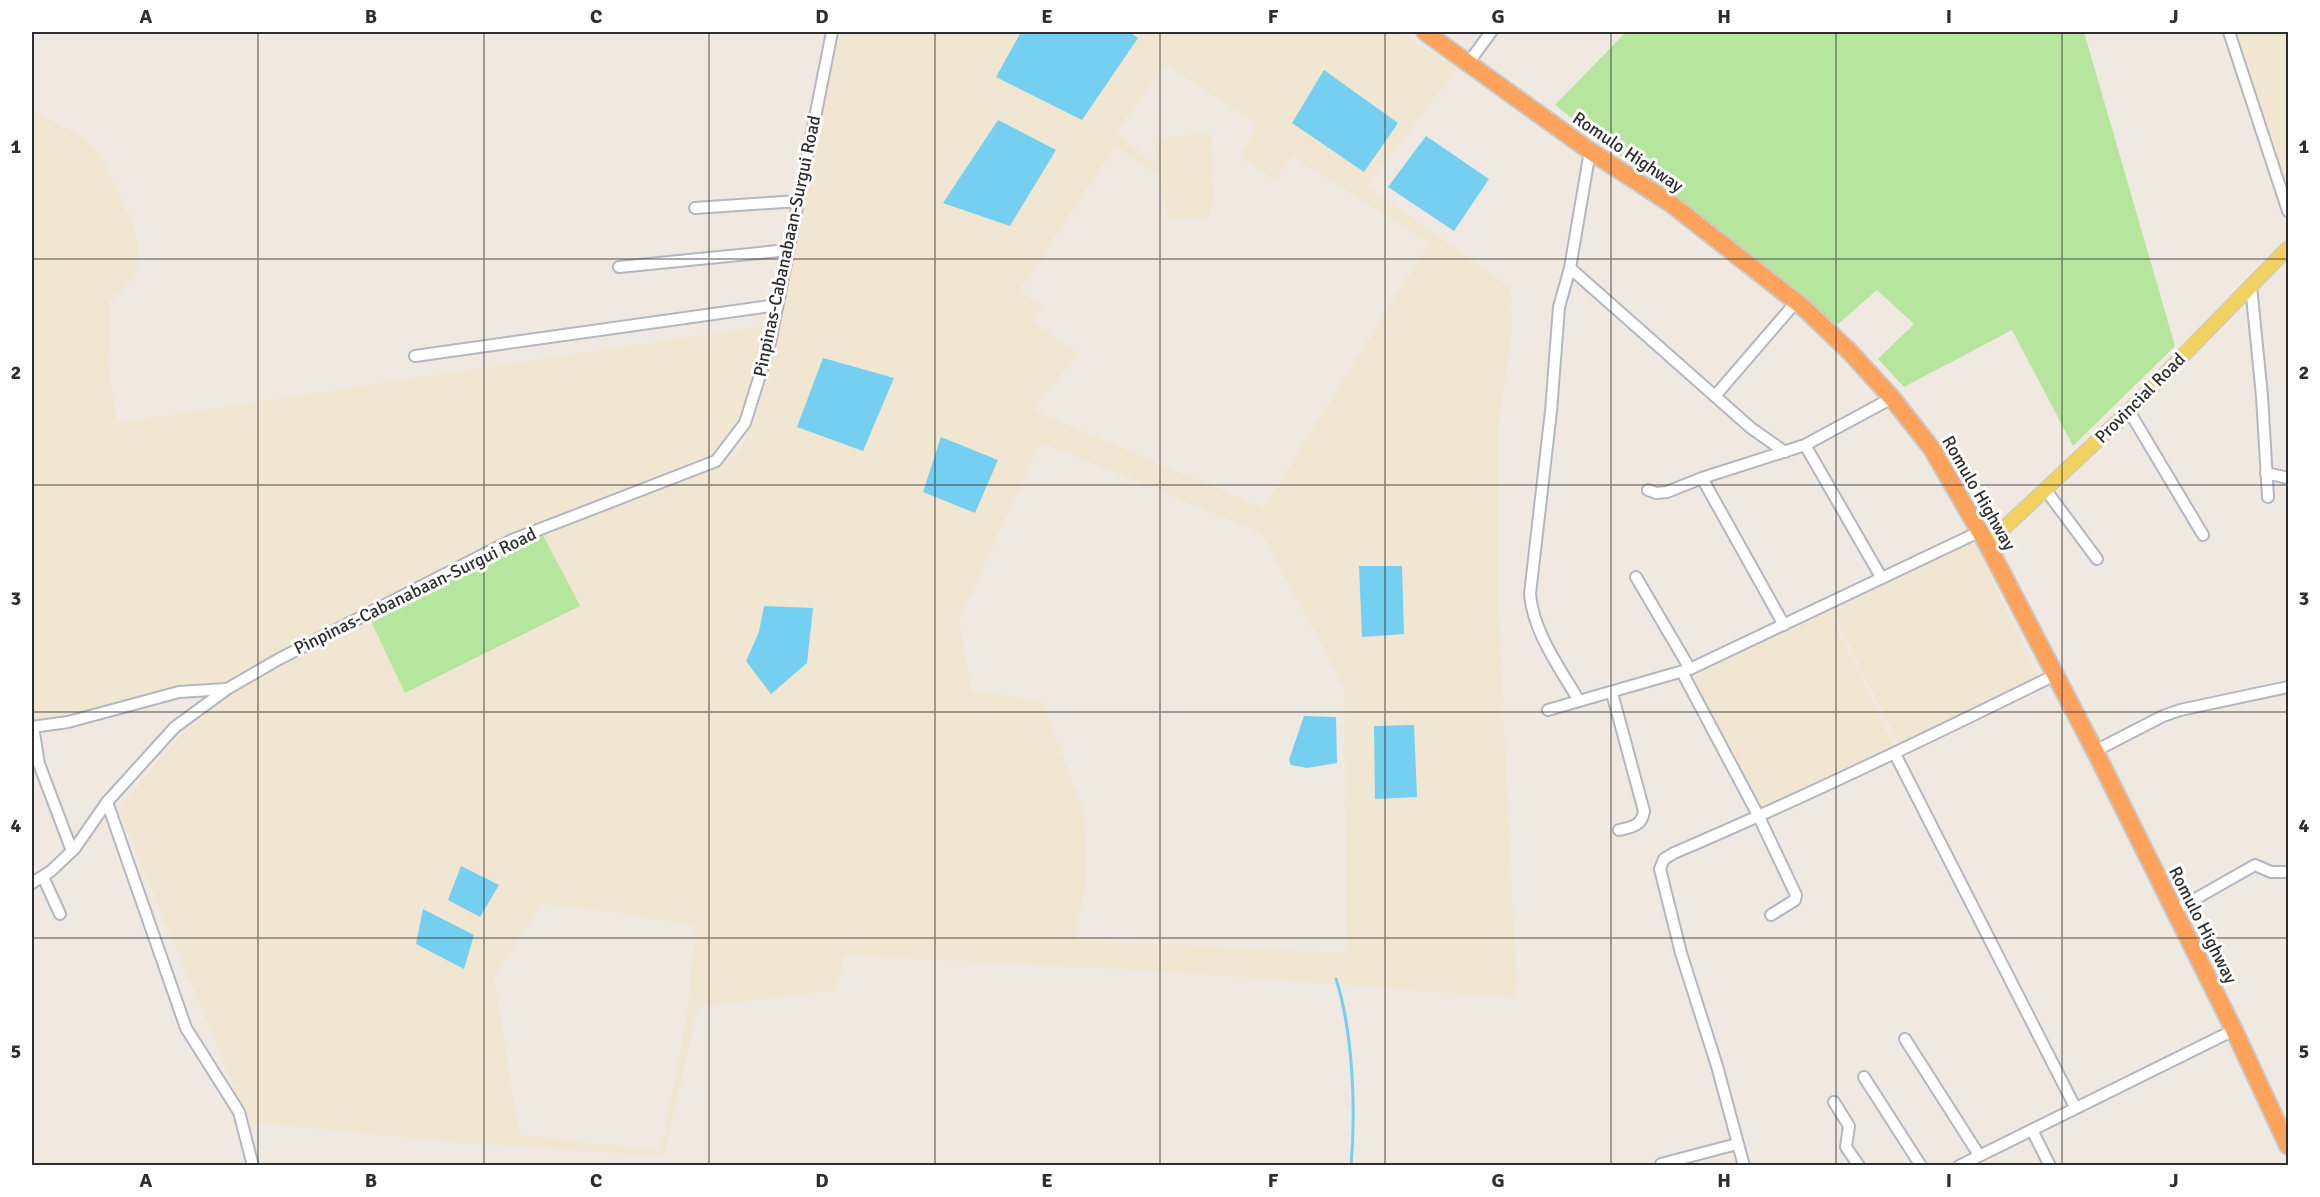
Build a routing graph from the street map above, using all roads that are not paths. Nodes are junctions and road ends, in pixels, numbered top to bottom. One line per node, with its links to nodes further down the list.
1 (832, 32): 7 (street, Pinpinas-Cabanabaan-Surgui Road)
2 (1425, 32): 5 (highway, Romulo Highway)
3 (1491, 32): 5 (street)
4 (2229, 32): 9 (street)
5 (1469, 62): 6 (highway, Romulo Highway)
6 (1590, 151): 13 (street); 15 (highway, Romulo Highway)
7 (798, 201): 8 (street); 11 (street, Pinpinas-Cabanabaan-Surgui Road)
8 (695, 208)
9 (2289, 211)
10 (2289, 248): 14 (main road, Provincial Road)
11 (788, 250): 12 (street); 16 (street, Pinpinas-Cabanabaan-Surgui Road)
12 (619, 267)
13 (1570, 268): 18 (street); 40 (street)
14 (2252, 286): 20 (main road, Provincial Road); 23 (street)
15 (1796, 302): 18 (street); 19 (highway, Romulo Highway)
16 (777, 305): 17 (street); 38 (street, Pinpinas-Cabanabaan-Surgui Road)
17 (415, 356)
18 (1715, 396): 22 (street)
19 (1892, 398): 21 (street); 30 (highway, Romulo Highway)
20 (2129, 411): 26 (main road, Provincial Road); 29 (street)
21 (1805, 445): 22 (street); 33 (street)
22 (1785, 452): 24 (street)
23 (2266, 472): 25 (street); 28 (street)
24 (1702, 478): 27 (street); 34 (street)
25 (2289, 478)
26 (2045, 489): 30 (main road, Provincial Road); 31 (street)
27 (1648, 490)
28 (2268, 497)
29 (2203, 535)
30 (1984, 537): 33 (street); 36 (highway, Romulo Highway)
31 (2097, 559)
32 (1636, 577): 35 (street)
33 (1881, 577): 34 (street)
34 (1784, 625): 35 (street)
35 (1686, 671): 39 (street); 46 (street)
36 (2055, 675): 43 (highway, Romulo Highway); 44 (street)
37 (2289, 687): 43 (street)
38 (227, 689): 42 (street); 45 (street, Pinpinas-Cabanabaan-Surgui Road)
39 (1611, 693): 40 (street); 47 (street)
40 (1578, 701): 41 (street)
41 (1548, 710)
42 (32, 727): 48 (street)
43 (2095, 751): 52 (highway, Romulo Highway)
44 (1894, 754): 46 (street); 59 (street)
45 (108, 802): 48 (street, Pinpinas-Cabanabaan-Surgui Road); 65 (street)
46 (1759, 817): 54 (street); 61 (street)
47 (1619, 830)
48 (72, 850): 50 (street, Pinpinas-Cabanabaan-Surgui Road)
49 (2289, 872): 52 (street)
50 (43, 877): 51 (street, Pinpinas-Cabanabaan-Surgui Road); 53 (street)
51 (32, 883)
52 (2174, 911): 55 (highway, Romulo Highway)
53 (60, 914)
54 (1771, 915)
55 (2234, 1030): 59 (street); 62 (highway, Romulo Highway)
56 (1905, 1039): 63 (street)
57 (1864, 1077): 68 (street)
58 (1834, 1102): 67 (street)
59 (2075, 1107): 60 (street)
60 (2032, 1130): 63 (street); 70 (street)
61 (1737, 1144): 64 (street); 66 (street)
62 (2289, 1146)
63 (1979, 1155): 69 (street)
64 (1661, 1164)
65 (252, 1166)
66 (1744, 1166)
67 (1858, 1166)
68 (1921, 1166)
69 (1959, 1166)
70 (2050, 1166)

